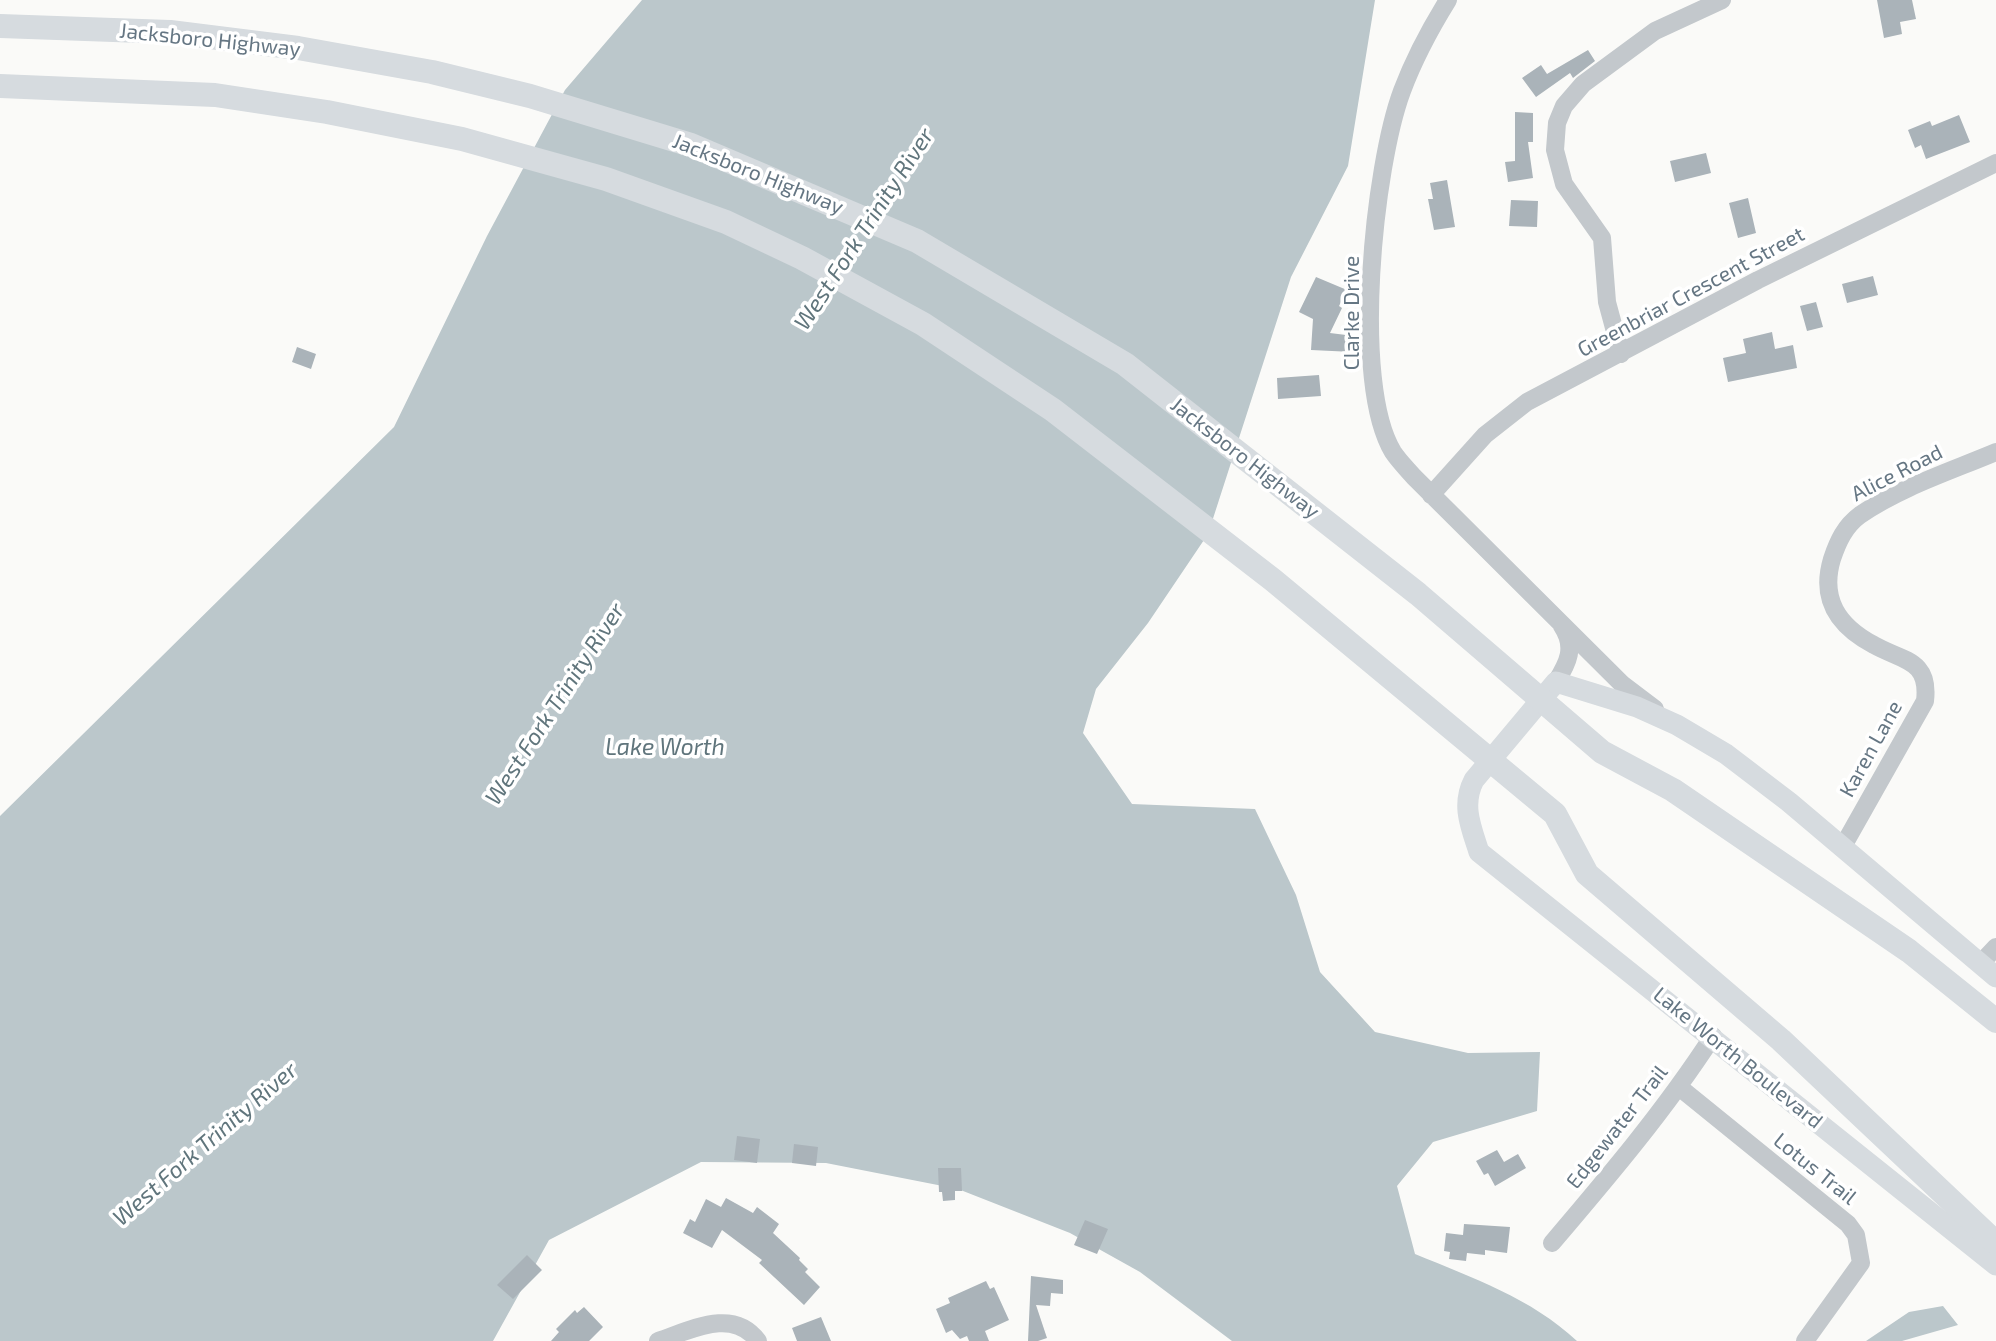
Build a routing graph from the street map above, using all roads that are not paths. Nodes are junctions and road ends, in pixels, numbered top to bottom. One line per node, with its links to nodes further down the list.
1 (1448, 0): 8 (street, Clarke Drive)
2 (1722, 0): 6 (street)
3 (0, 26): 16 (highway, Jacksboro Highway)
4 (0, 86): 20 (highway)
5 (1996, 163): 6 (street, Greenbriar Crescent Street)
6 (1621, 354): 8 (street, Greenbriar Crescent Street)
7 (1996, 452): 9 (street, Alice Road)
8 (1431, 495): 10 (street, Clarke Drive)
9 (1827, 592): 13 (street, Karen Lane)
10 (1556, 618): 11 (street); 12 (street, Clarke Drive)
11 (1556, 682): 12 (main road); 17 (main road, Lake Worth Boulevard)
12 (1677, 725): 13 (main road)
13 (1842, 848): 15 (main road)
14 (1996, 947): 15 (street)
15 (1988, 970)
16 (1996, 1021)
17 (1713, 1036): 18 (street, Edgewater Trail); 21 (main road, Lake Worth Boulevard)
18 (1679, 1087): 19 (street, Edgewater Trail); 24 (street, Lotus Trail)
19 (1552, 1242)
20 (1996, 1243)
21 (1996, 1265)
22 (658, 1341): 23 (street)
23 (758, 1341)
24 (1805, 1341)

